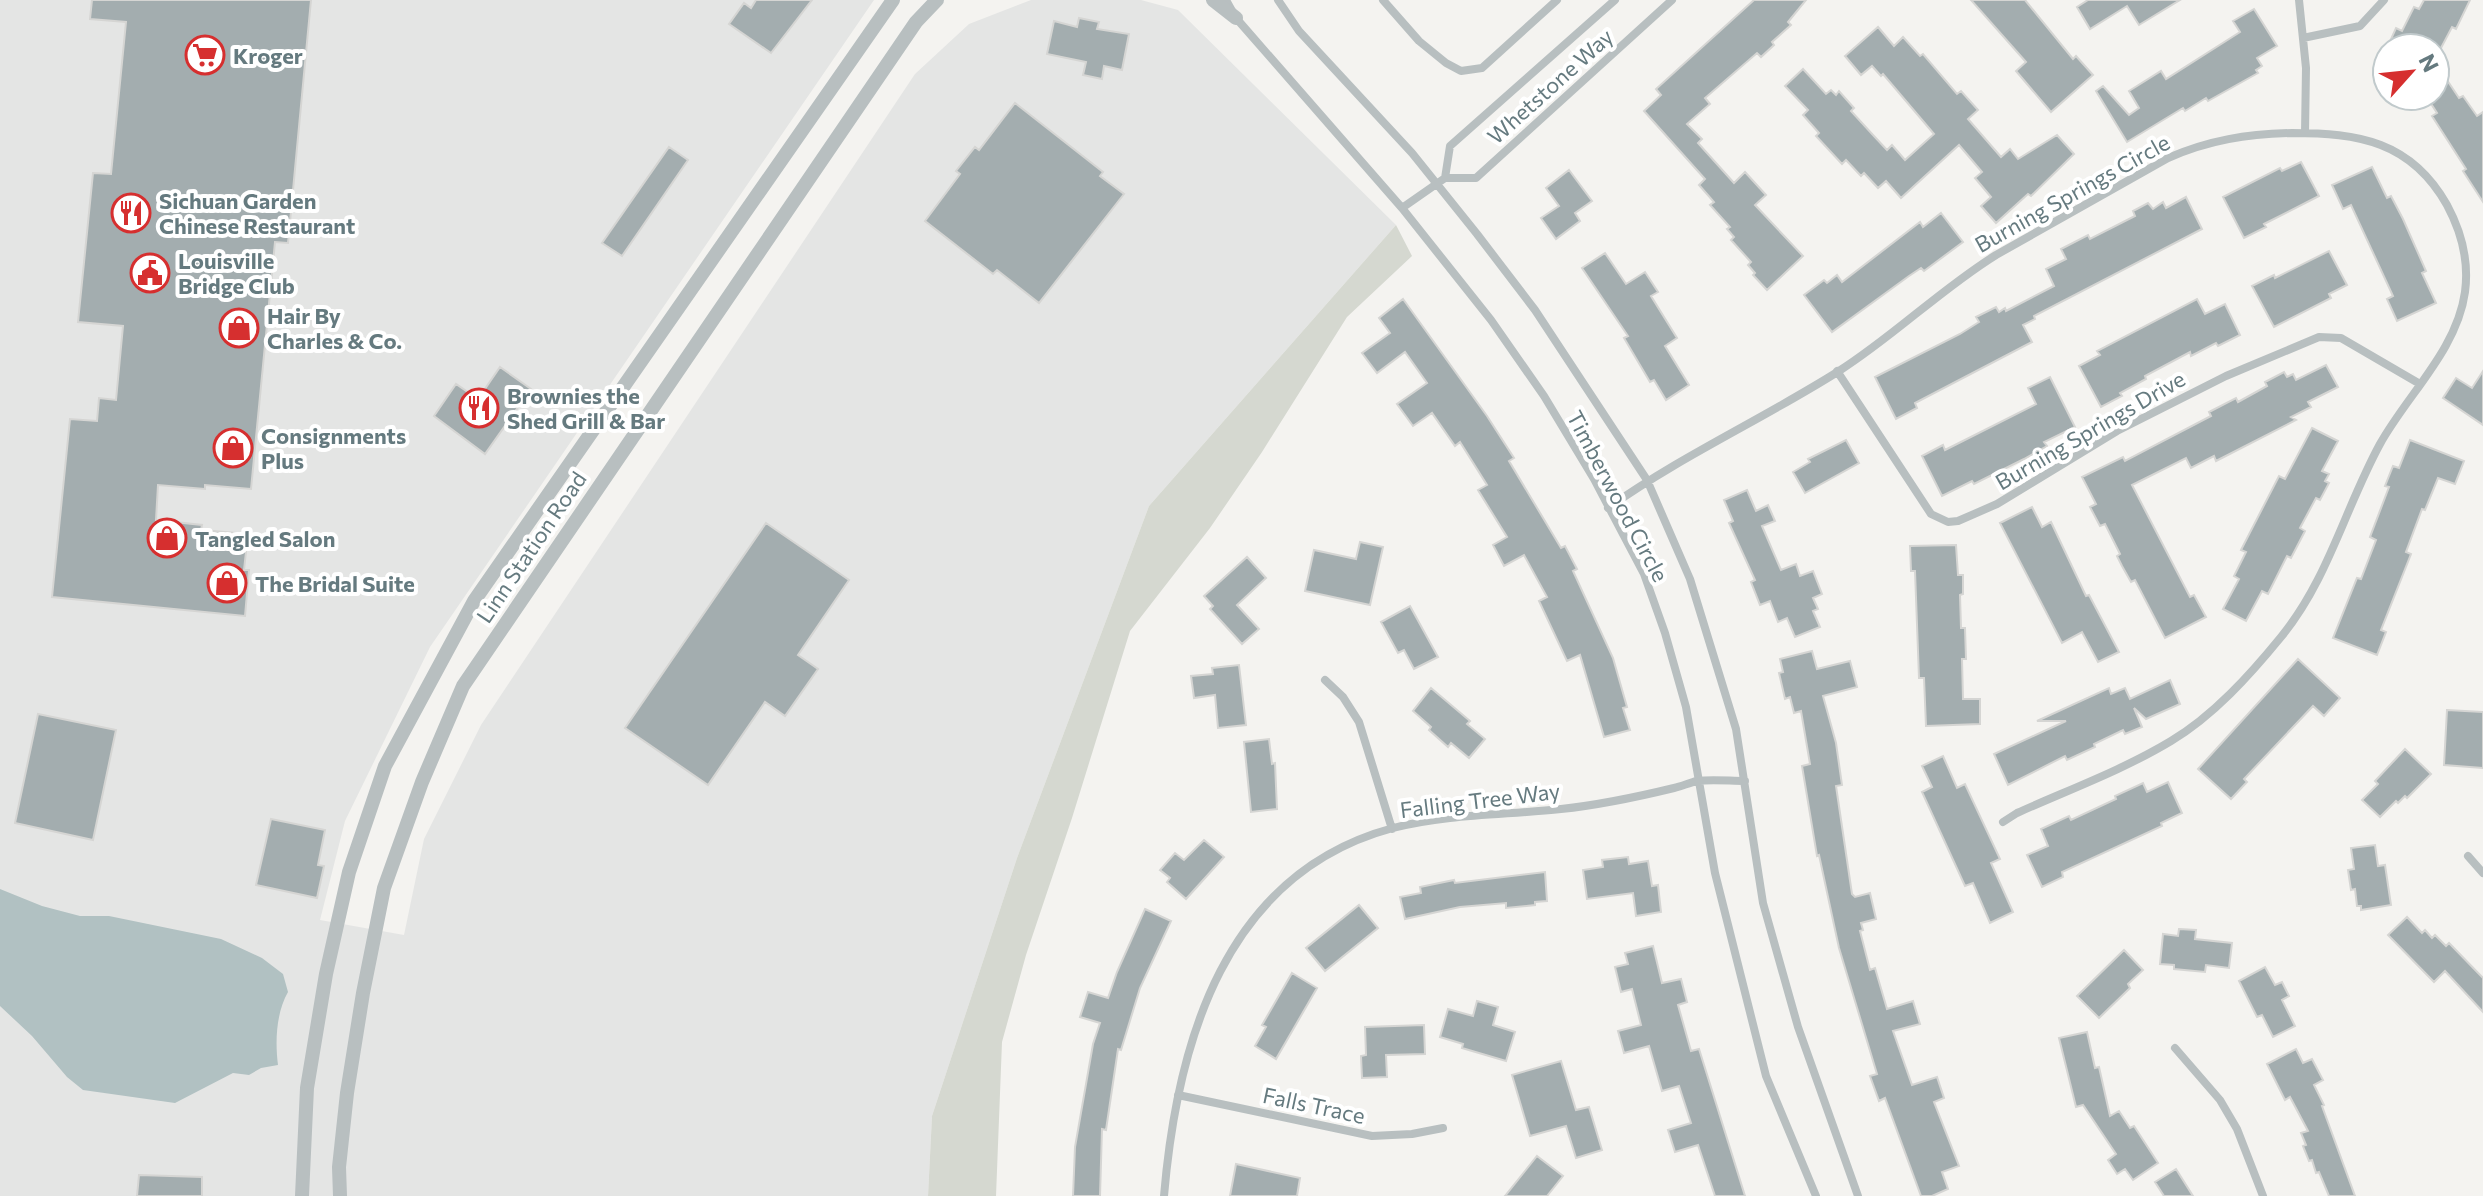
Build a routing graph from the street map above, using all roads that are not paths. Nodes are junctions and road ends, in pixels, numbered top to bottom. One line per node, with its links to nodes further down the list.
1 (893, 0): 31 (street, Linn Station Road)
2 (937, 0): 32 (street, Linn Station Road)
3 (1213, 0): 12 (street)
4 (1226, 0): 12 (street, Timberwood Circle)
5 (1278, 0): 15 (street, Timberwood Circle)
6 (1383, 0): 7 (street)
7 (1557, 0)
8 (1615, 0): 15 (street, Whetstone Way)
9 (1672, 0): 15 (street, Whetstone Way)
10 (2299, 0): 13 (street)
11 (2384, 0): 13 (street)
12 (1236, 18): 16 (street, Timberwood Circle)
13 (2303, 38): 14 (street)
14 (2305, 133): 17 (street, Burning Springs Circle); 18 (street, Burning Springs Circle)
15 (1441, 180): 16 (street, Whetstone Way); 19 (street, Timberwood Circle)
16 (1402, 208): 20 (street, Timberwood Circle)
17 (1837, 371): 18 (street, Burning Springs Drive); 19 (street, Burning Springs Circle)
18 (2420, 384): 24 (street, Burning Springs Circle)
19 (1647, 480): 20 (street, Burning Springs Circle); 23 (street, Timberwood Circle)
20 (1608, 508): 22 (street, Timberwood Circle)
21 (1325, 680): 25 (street)
22 (1698, 781): 23 (street, Falling Tree Way); 25 (street, Falling Tree Way); 34 (street, Timberwood Circle)
23 (1745, 781): 35 (street, Timberwood Circle)
24 (2003, 822)
25 (1392, 829): 29 (street, Falling Tree Way)
26 (2468, 856): 27 (street)
27 (2483, 873)
28 (2175, 1048): 36 (street)
29 (1178, 1095): 30 (street, Falls Trace); 33 (street, Falling Tree Way)
30 (1443, 1128)
31 (302, 1196)
32 (340, 1196)
33 (1164, 1196)
34 (1816, 1196)
35 (1858, 1196)
36 (2263, 1196)

